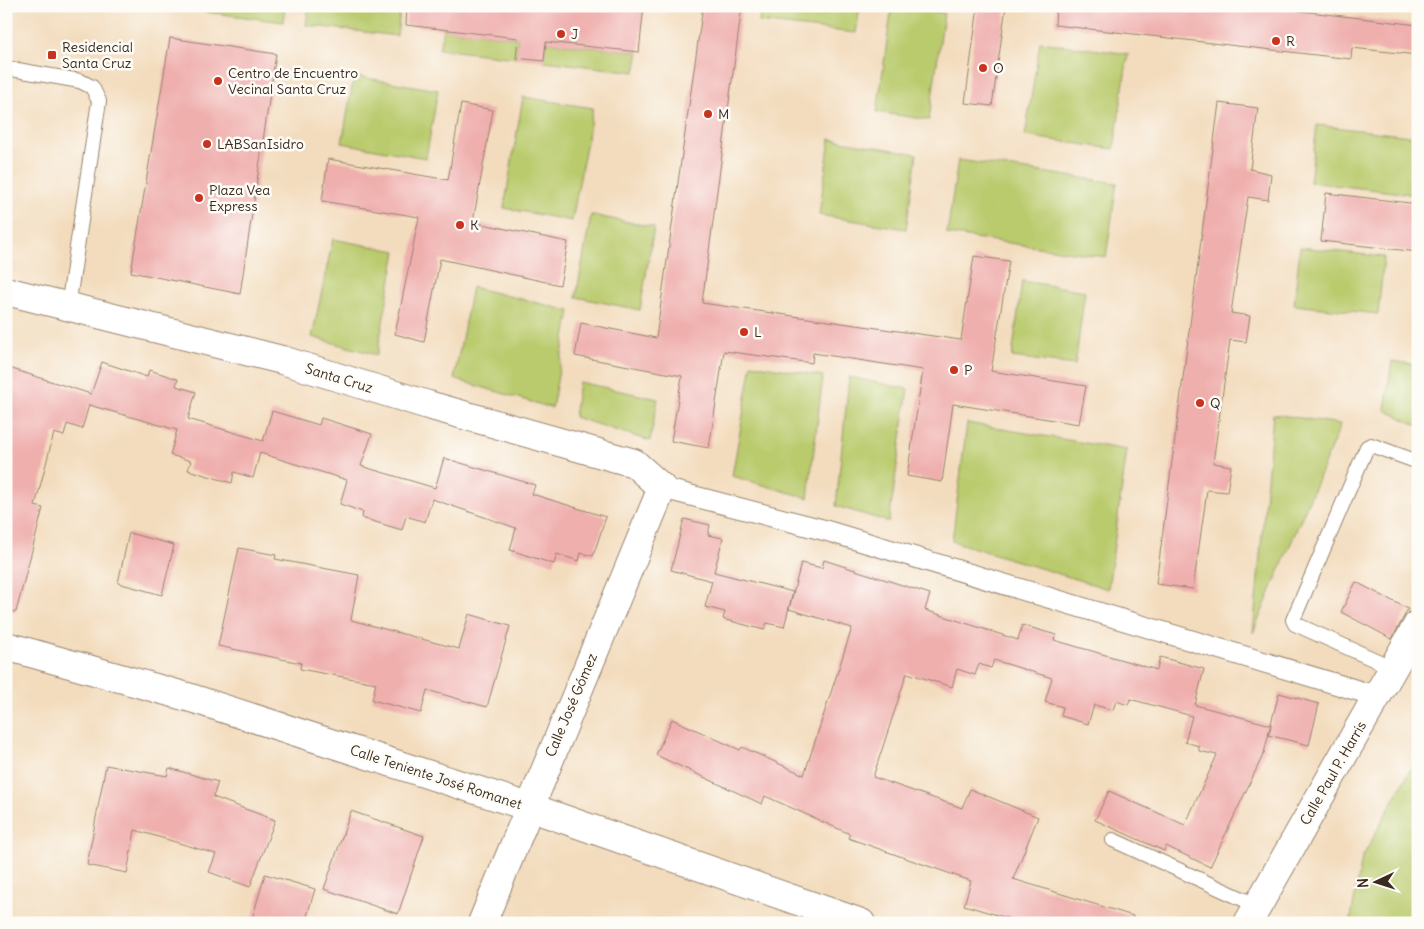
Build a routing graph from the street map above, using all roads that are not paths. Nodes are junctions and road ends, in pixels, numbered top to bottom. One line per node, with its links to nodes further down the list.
1 (6, 68): 3 (lane)
2 (6, 292): 3 (street, Santa Cruz)
3 (68, 307): 5 (street, Santa Cruz)
4 (1418, 462): 8 (lane)
5 (662, 488): 9 (street); 10 (street, Calle José Gómez)
6 (1418, 624): 8 (street, Calle Paul P. Harris)
7 (6, 646): 10 (street, Calle Teniente José Romanet)
8 (1393, 668): 9 (street, Calle Paul P. Harris)
9 (1376, 696): 12 (street, Calle Paul P. Harris)
10 (529, 807): 13 (street, Calle José Gómez); 14 (street, Calle Teniente José Romanet)
11 (1113, 840): 12 (lane)
12 (1253, 914)
13 (482, 923)
14 (861, 923)

